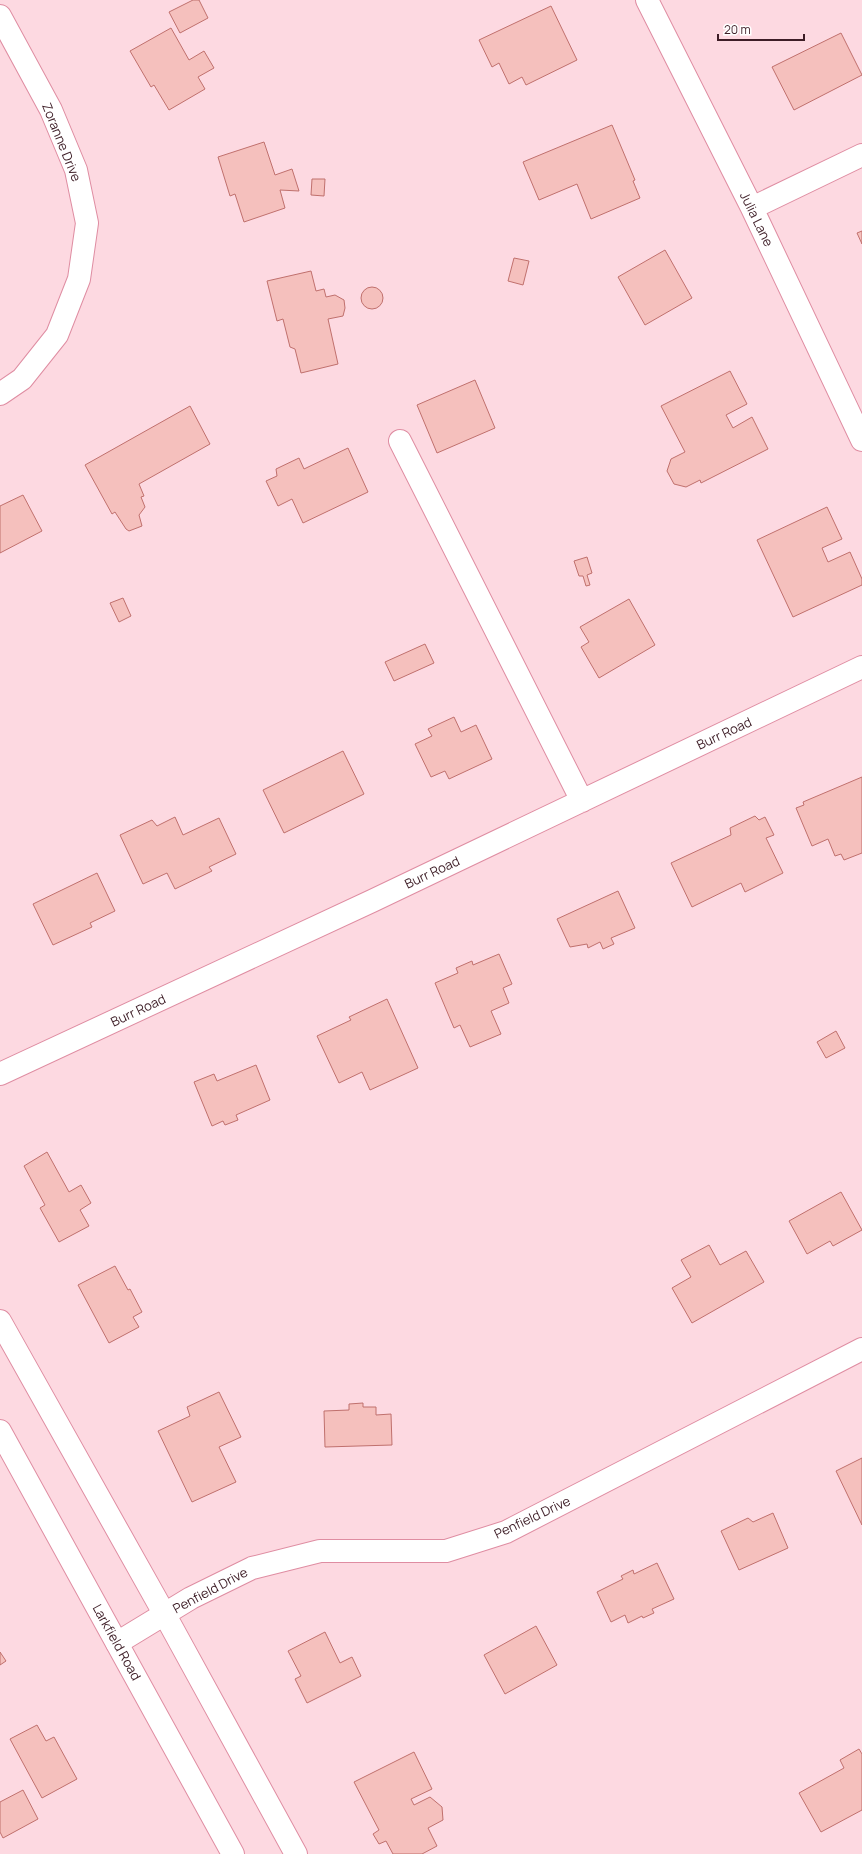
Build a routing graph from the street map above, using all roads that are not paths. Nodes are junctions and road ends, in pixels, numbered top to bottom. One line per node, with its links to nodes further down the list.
1 (647, 0): 4 (street, Julia Lane)
2 (0, 16): 5 (street, Zoranne Drive)
3 (862, 155): 4 (street)
4 (752, 208): 6 (street, Julia Lane)
5 (0, 394)
6 (862, 440)
7 (400, 442): 9 (street)
8 (862, 667): 9 (street, Burr Road)
9 (582, 801): 10 (street, Burr Road)
10 (0, 1074)
11 (0, 1321): 14 (street)
12 (862, 1349): 14 (street, Penfield Drive)
13 (0, 1431): 15 (street, Larkfield Road)
14 (165, 1615): 15 (street, Penfield Drive); 17 (street)
15 (117, 1643): 16 (street, Larkfield Road)
16 (233, 1854)
17 (296, 1854)

